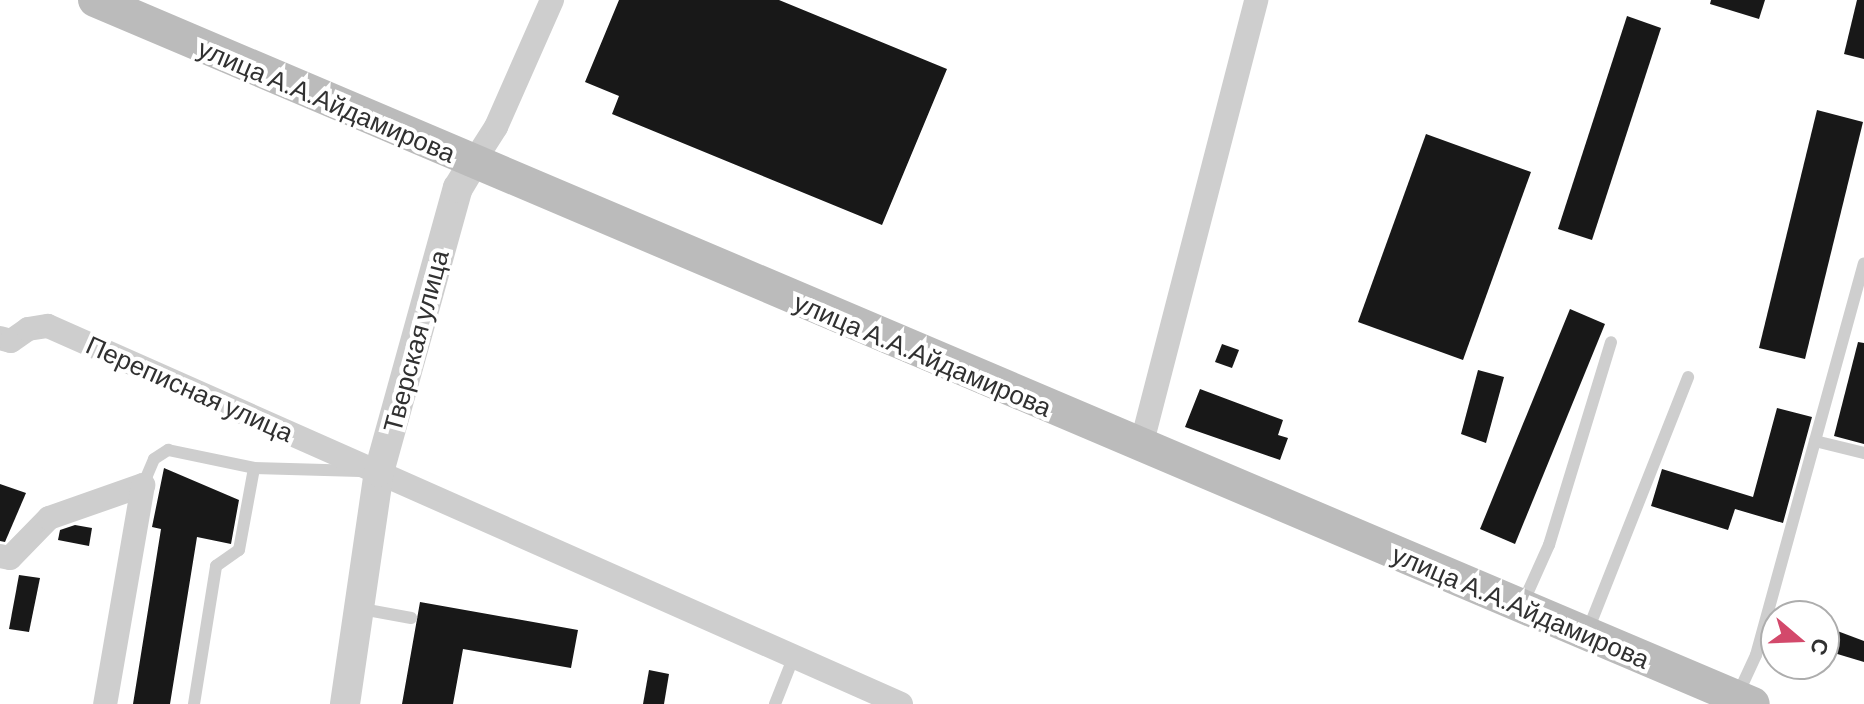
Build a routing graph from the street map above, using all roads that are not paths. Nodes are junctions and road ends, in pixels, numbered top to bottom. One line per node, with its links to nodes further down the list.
1 (95, 0): 4 (main road, улица А.А.Айдамирова)
2 (552, 0): 4 (street, Тверская улица)
3 (1256, 0): 10 (street)
4 (473, 163): 10 (main road, улица А.А.Айдамирова); 13 (street, Тверская улица)
5 (1864, 264): 9 (lane)
6 (0, 338): 13 (street, Переписная улица)
7 (1611, 342): 16 (lane)
8 (1688, 377): 19 (lane)
9 (1815, 441): 11 (lane); 21 (lane)
10 (1141, 446): 16 (main road, улица А.А.Айдамирова)
11 (1864, 453)
12 (254, 468): 13 (lane); 14 (lane); 23 (lane)
13 (379, 472): 17 (street, Тверская улица); 20 (street, Переписная улица)
14 (143, 485): 15 (street); 22 (street)
15 (0, 556)
16 (1522, 606): 19 (main road, улица А.А.Айдамирова)
17 (362, 609): 18 (lane); 24 (street, Тверская улица)
18 (411, 618)
19 (1587, 633): 21 (main road, улица А.А.Айдамирова)
20 (794, 656): 25 (lane); 26 (street, Переписная улица)
21 (1742, 701)
22 (105, 704)
23 (194, 704)
24 (345, 704)
25 (775, 704)
26 (901, 704)

